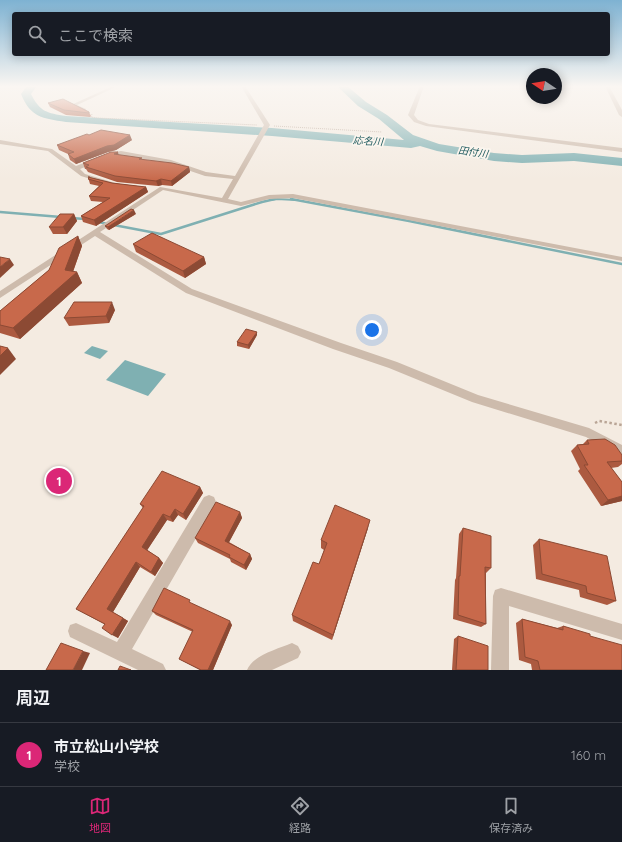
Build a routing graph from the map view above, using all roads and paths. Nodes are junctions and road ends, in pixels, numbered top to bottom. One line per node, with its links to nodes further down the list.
1 (93, 117): 4 (path)
2 (262, 117): 4 (street)
3 (413, 117): 7 (street)
4 (267, 125): 5 (path); 9 (street)
5 (382, 132)
6 (0, 142): 8 (street)
7 (622, 150)
8 (75, 169): 9 (street); 10 (street)
9 (237, 178): 11 (street)
10 (121, 185)
11 (224, 201): 12 (street); 13 (street)
12 (95, 232): 14 (street); 16 (street)
13 (622, 259)
14 (0, 295)
15 (622, 425): 16 (path)
16 (589, 433): 17 (street)
17 (622, 451)
18 (209, 502): 21 (street)
19 (76, 632): 21 (street)
20 (622, 632): 25 (street)
21 (120, 652): 23 (street)
22 (292, 652): 24 (street)
23 (157, 670)
24 (256, 670)
25 (500, 670)

